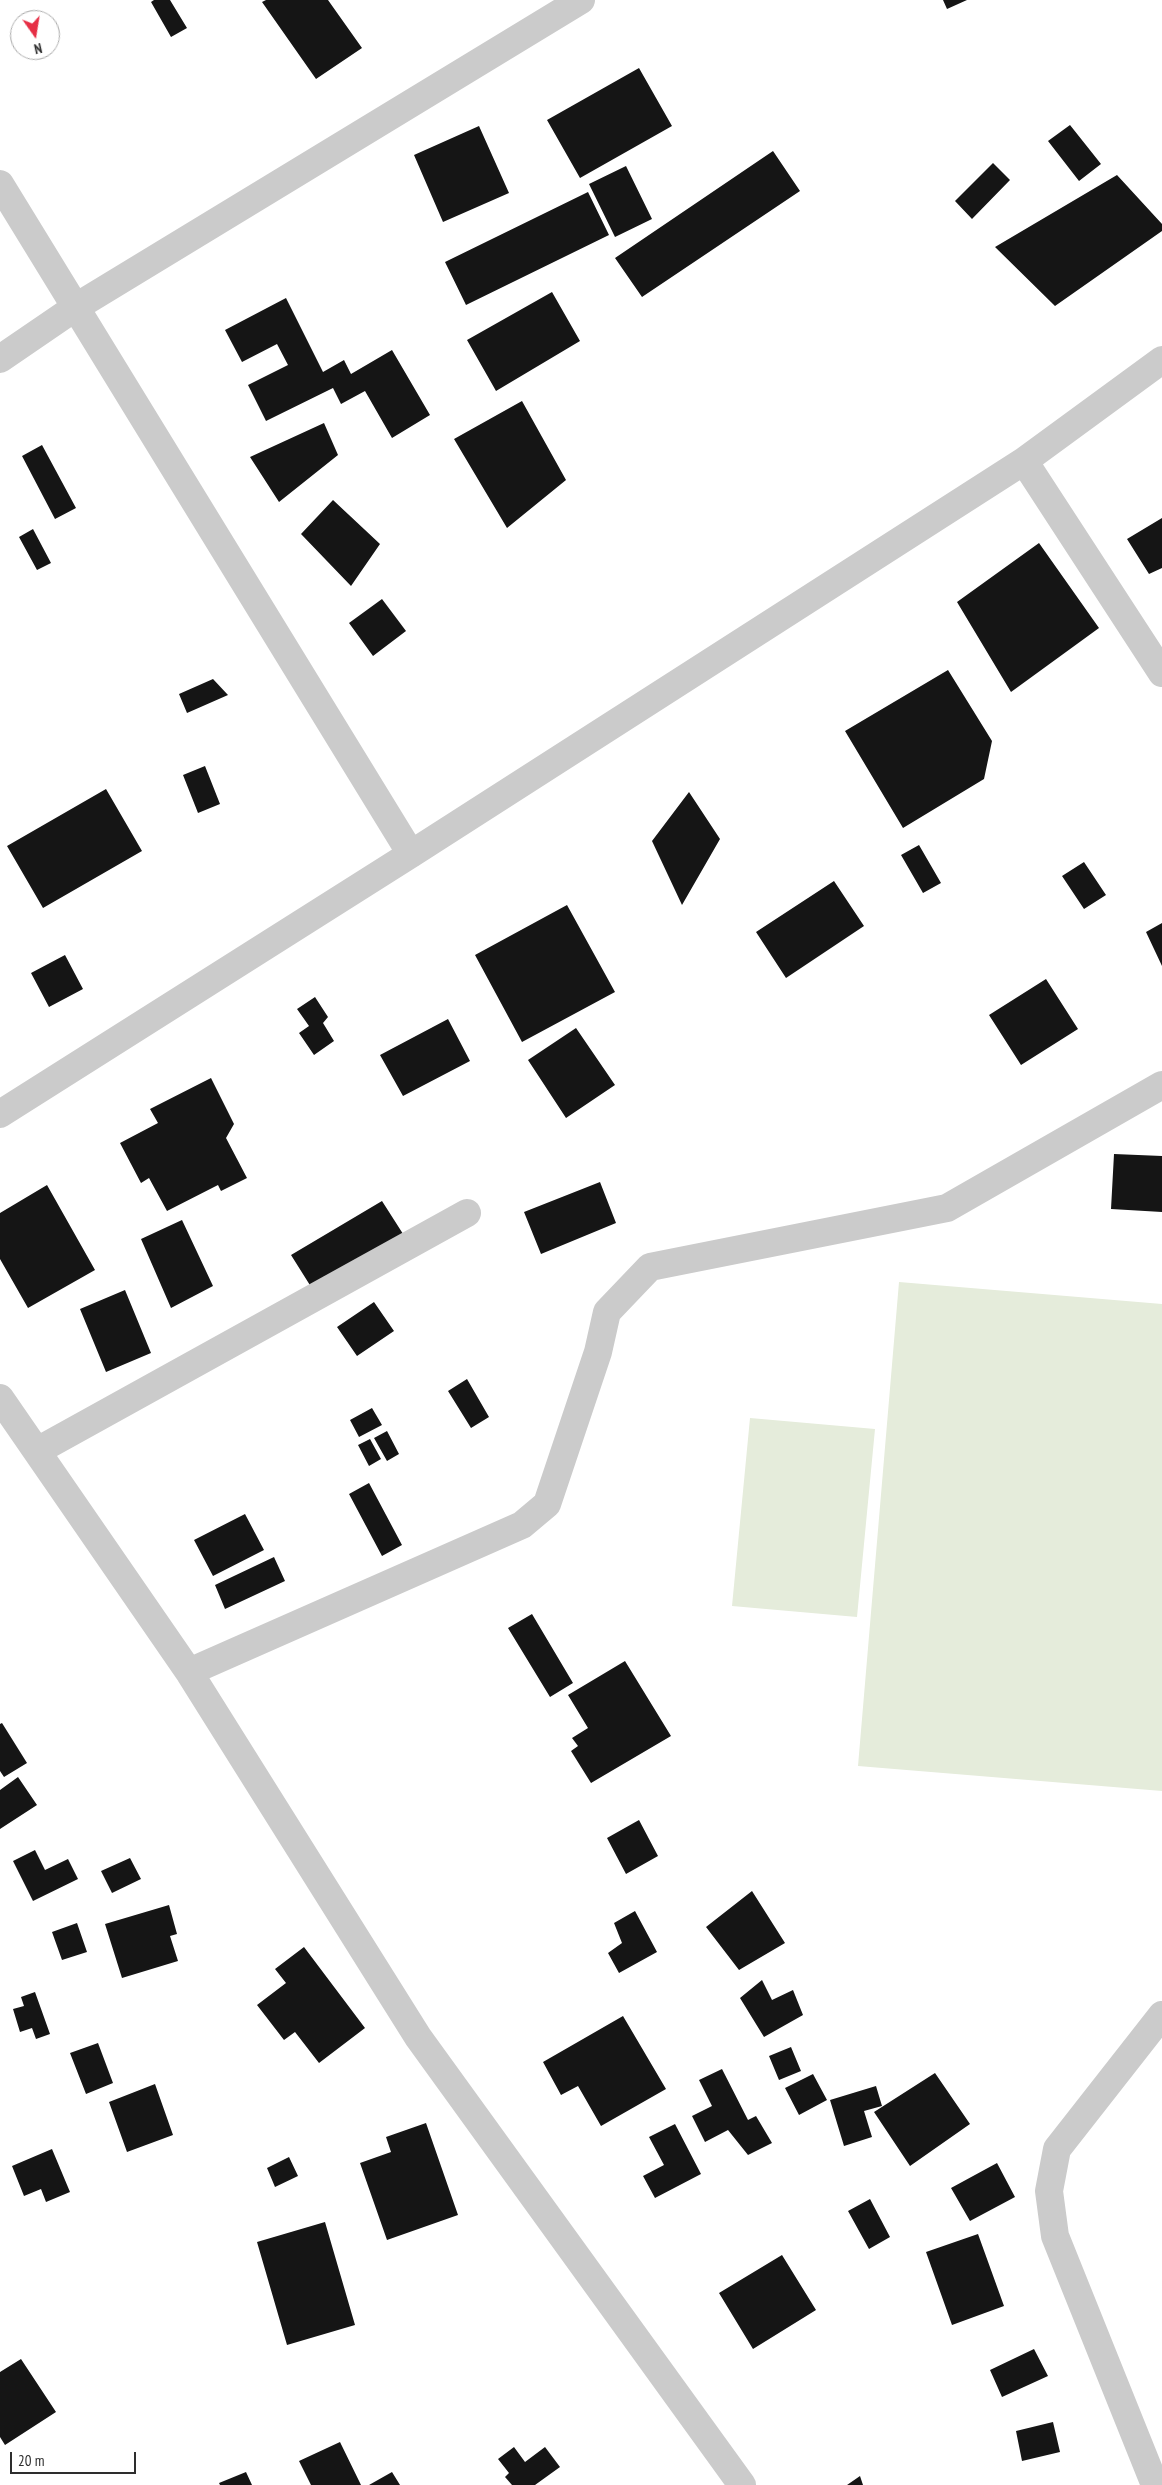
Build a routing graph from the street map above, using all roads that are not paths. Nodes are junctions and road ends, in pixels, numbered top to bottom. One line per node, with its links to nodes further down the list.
1 (581, 0): 3 (street)
2 (0, 184): 3 (street)
3 (76, 307): 4 (street); 8 (street)
4 (0, 359)
5 (1162, 360): 6 (street)
6 (1024, 461): 7 (street); 8 (street)
7 (1162, 673)
8 (411, 854): 10 (street)
9 (1162, 1085): 14 (street)
10 (0, 1114)
11 (467, 1214): 13 (street)
12 (0, 1398): 13 (street)
13 (37, 1450): 14 (street)
14 (190, 1672): 16 (street)
15 (1162, 2015): 17 (street)
16 (742, 2485)
17 (1155, 2485)

